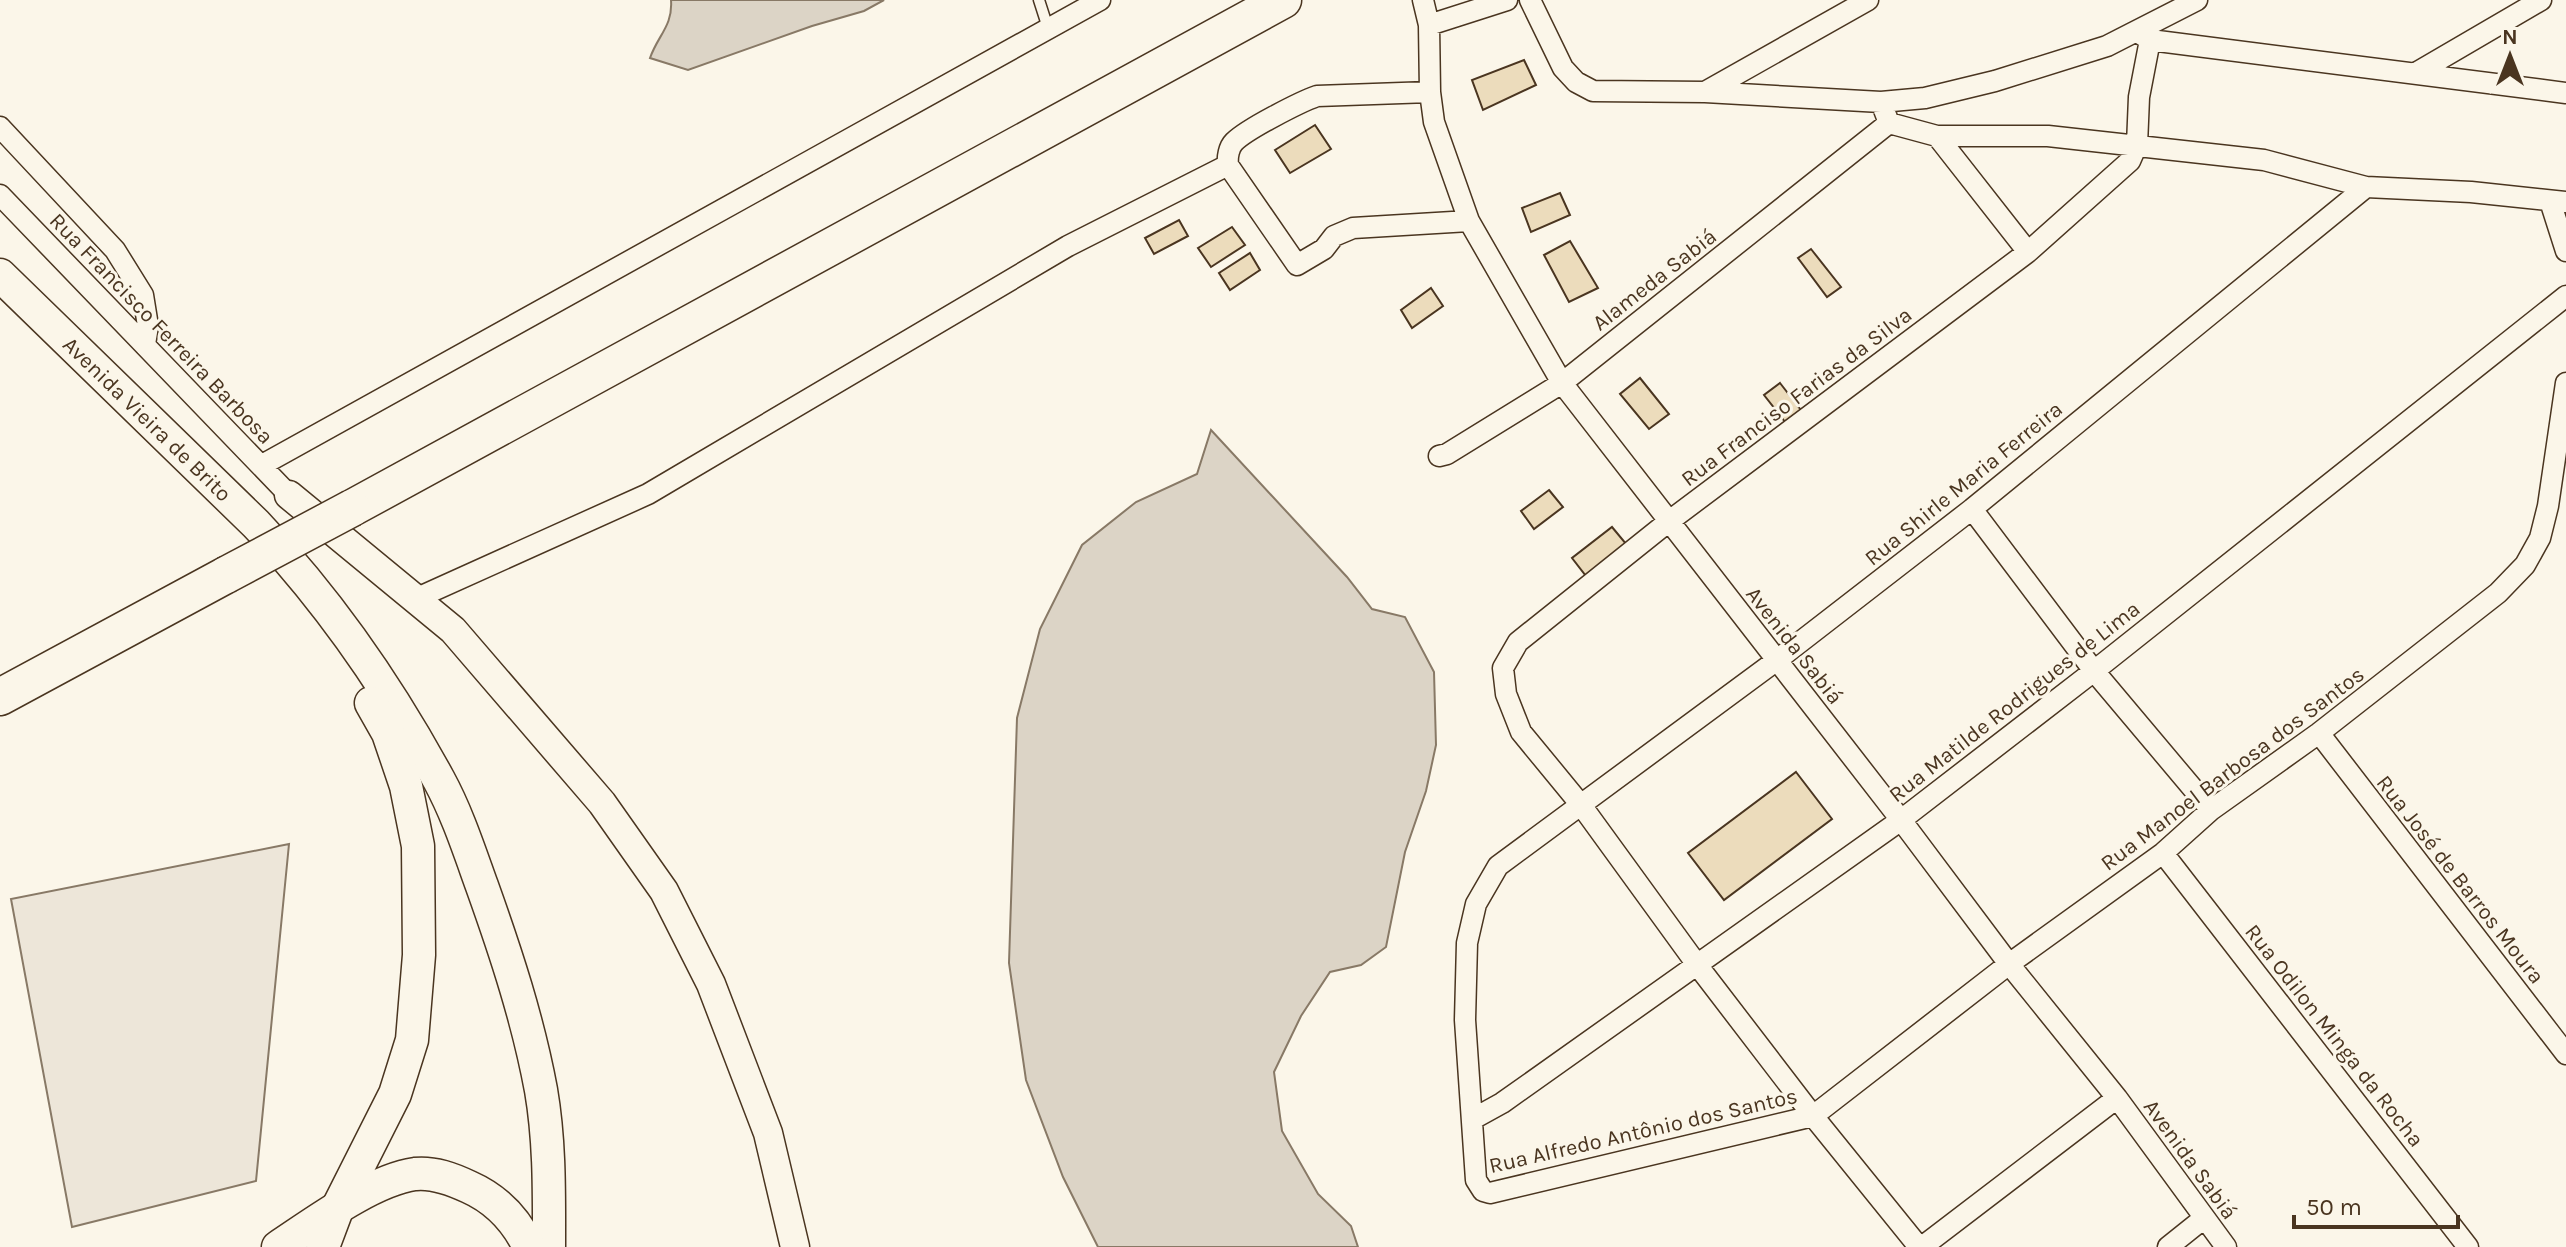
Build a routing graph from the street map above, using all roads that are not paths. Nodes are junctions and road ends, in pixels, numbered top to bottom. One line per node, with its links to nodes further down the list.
1 (1039, 0): 11 (lane)
2 (1100, 0): 11 (street)
3 (1283, 0): 43 (highway, bridge)
4 (1423, 0): 10 (street, Avenida Sabiá)
5 (1507, 0): 10 (street)
6 (1530, 0): 15 (street)
7 (1868, 0): 15 (street)
8 (2197, 0): 12 (street)
9 (2541, 0): 13 (street)
10 (1429, 25): 14 (street, Avenida Sabiá)
11 (1048, 28): 35 (street)
12 (2144, 36): 13 (street); 17 (street); 21 (street)
13 (2416, 73): 16 (street)
14 (1430, 92): 22 (street); 26 (street, Avenida Sabiá)
15 (1705, 92): 17 (street)
16 (2566, 93)
17 (1881, 102): 18 (street)
18 (1889, 123): 20 (street); 32 (street, Alameda Sabiá)
19 (0, 127): 31 (street)
20 (1937, 136): 21 (street); 28 (street)
21 (2137, 145): 23 (street); 28 (street, Rua Franciso Farias da Silva)
22 (1228, 165): 26 (street); 40 (street)
23 (2366, 187): 25 (street); 37 (street, Rua Shirle Maria Ferreira)
24 (0, 195): 31 (street, Rua Francisco Ferreira Barbosa)
25 (2558, 202): 27 (street)
26 (1469, 221): 32 (street, Avenida Sabiá)
27 (2566, 251)
28 (2028, 252): 38 (street, Rua Franciso Farias da Silva)
29 (0, 275): 39 (main road, Avenida Vieira de Brito)
30 (2566, 296): 42 (street, Rua Matilde Rodrigues de Lima)
31 (145, 344): 35 (street, Rua Francisco Ferreira Barbosa)
32 (1562, 383): 34 (street, Alameda Sabiá); 38 (street, Avenida Sabiá)
33 (2566, 383): 44 (street, Rua Manoel Barbosa dos Santos)
34 (1439, 456)
35 (262, 465): 36 (street, Rua Francisco Ferreira Barbosa)
36 (289, 495): 40 (street)
37 (1972, 509): 41 (street, Rua Shirle Maria Ferreira); 42 (street)
38 (1668, 522): 41 (street, Avenida Sabiá); 45 (street, Rua Franciso Farias da Silva)
39 (293, 563): 56 (main road); 61 (main road)
40 (415, 599): 62 (street)
41 (1777, 660): 45 (street, Rua Shirle Maria Ferreira); 47 (street, Avenida Sabiá)
42 (2094, 671): 46 (street); 47 (street, Rua Matilde Rodrigues de Lima)
43 (0, 697)
44 (2319, 733): 46 (street, Rua Manoel Barbosa dos Santos); 51 (street, Rua José de Barros Moura)
45 (1581, 805): 50 (street); 54 (street, Rua Shirle Maria Ferreira)
46 (2211, 810): 48 (street, Rua Manoel Barbosa dos Santos)
47 (1901, 820): 49 (street, Avenida Sabiá); 50 (street, Rua Matilde Rodrigues de Lima)
48 (2163, 853): 49 (street, Rua Manoel Barbosa dos Santos); 66 (street, Rua Odilon Minga da Rocha)
49 (2009, 964): 52 (street, Avenida Sabiá); 53 (street, Rua Manoel Barbosa dos Santos)
50 (1698, 966): 53 (street); 54 (street, Rua Matilde Rodrigues de Lima)
51 (2566, 1054)
52 (2117, 1098): 57 (street, Avenida Sabiá); 63 (street)
53 (1813, 1116): 55 (street, Rua Alfredo Antônio dos Santos); 63 (street)
54 (1473, 1119): 55 (street, Rua Shirle Maria Ferreira)
55 (1483, 1191)
56 (338, 1207): 58 (main road); 59 (main road); 60 (main road)
57 (2203, 1219): 64 (street); 65 (street, Avenida Sabiá)
58 (278, 1247)
59 (323, 1247)
60 (529, 1247)
61 (549, 1247)
62 (795, 1247)
63 (1920, 1247)
64 (2168, 1247)
65 (2226, 1247)
66 (2468, 1247)

